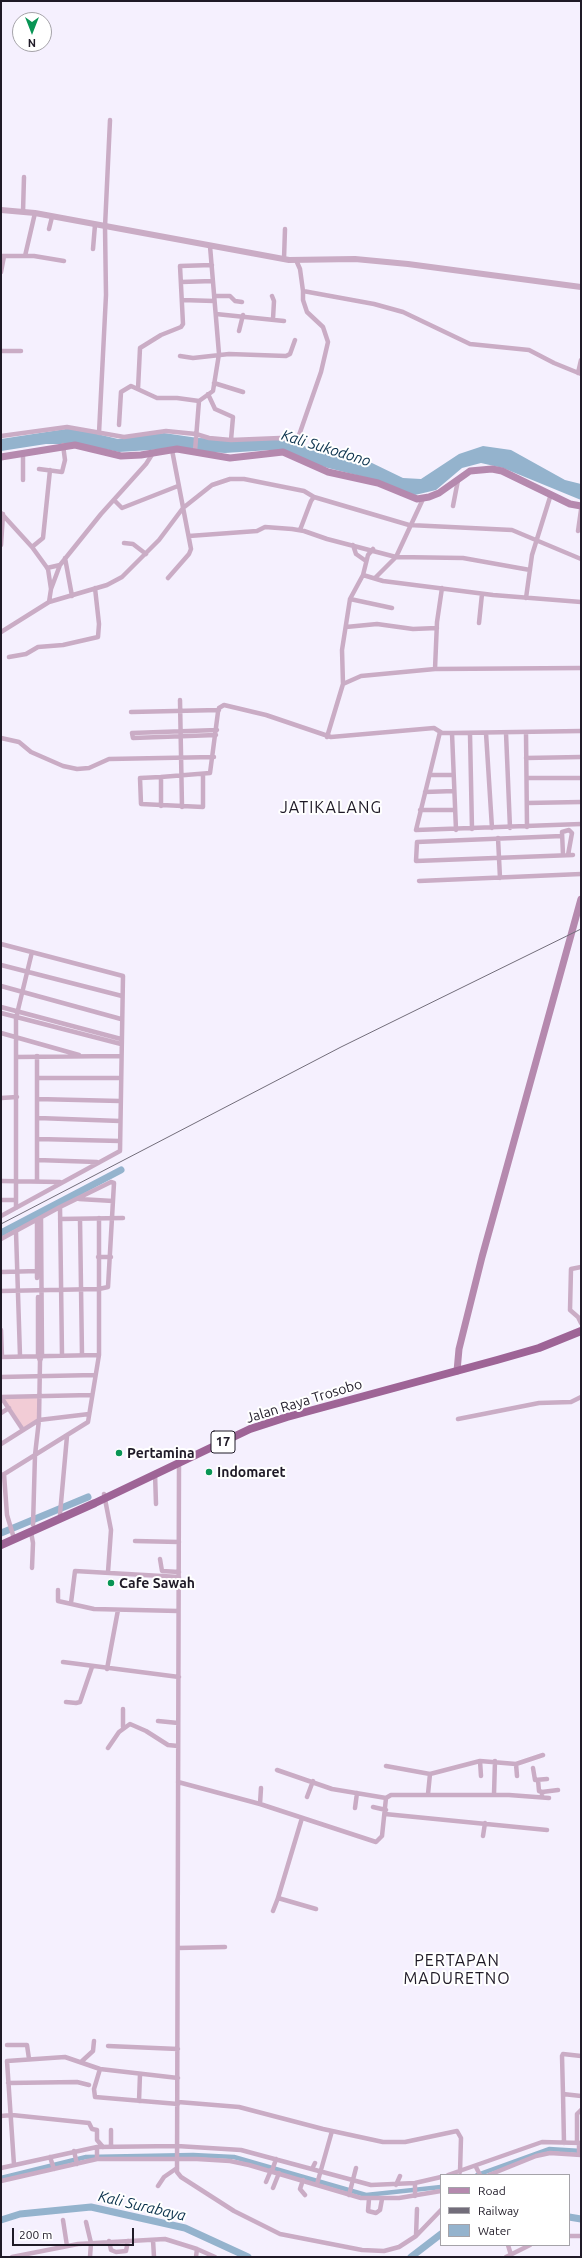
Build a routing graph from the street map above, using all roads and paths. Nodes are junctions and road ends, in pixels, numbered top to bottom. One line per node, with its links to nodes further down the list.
1 (110, 120): 8 (street)
2 (24, 177): 4 (street)
3 (1, 210): 4 (street)
4 (22, 212): 5 (street)
5 (36, 214): 6 (street); 14 (street)
6 (52, 217): 7 (street); 9 (street)
7 (95, 225): 8 (street); 12 (street)
8 (105, 227): 11 (street); 45 (street)
9 (49, 229)
10 (285, 229): 15 (street)
11 (210, 246): 15 (street); 17 (street)
12 (93, 249)
13 (2, 256): 14 (street); 18 (street)
14 (25, 256): 16 (street)
15 (290, 260): 21 (street); 22 (street)
16 (64, 261)
17 (212, 265): 19 (street); 20 (street)
18 (1, 272)
19 (213, 281): 20 (street); 24 (street)
20 (181, 282): 25 (street)
21 (581, 287)
22 (302, 291): 38 (street); 48 (street)
23 (272, 296): 29 (street)
24 (214, 298): 25 (street); 26 (street); 27 (street)
25 (182, 300): 40 (street)
26 (242, 302)
27 (216, 314): 28 (street); 35 (street)
28 (243, 315): 29 (street); 31 (street)
29 (273, 319): 30 (street)
30 (284, 321)
31 (239, 331)
32 (295, 340): 35 (street)
33 (1, 351): 34 (street)
34 (21, 351)
35 (219, 354): 36 (street); 39 (street)
36 (180, 356)
37 (581, 360): 38 (street)
38 (579, 374)
39 (214, 383): 41 (street); 42 (street)
40 (138, 389): 43 (street); 44 (street)
41 (243, 392)
42 (208, 394): 43 (street); 48 (street)
43 (199, 401): 46 (street)
44 (119, 425)
45 (99, 433): 46 (street); 47 (street)
46 (196, 435): 48 (street); 51 (street)
47 (1, 436)
48 (232, 440)
49 (63, 446): 52 (main road); 53 (main road); 56 (street)
50 (172, 450): 51 (main road); 52 (main road); 59 (street)
51 (195, 451): 62 (main road)
52 (153, 453): 63 (street)
53 (23, 455): 54 (main road); 58 (street)
54 (1, 457)
55 (39, 469): 56 (street)
56 (50, 470): 77 (street)
57 (458, 478): 60 (main road); 62 (main road); 64 (street)
58 (23, 480)
59 (178, 486): 63 (street); 66 (street)
60 (551, 494): 65 (main road); 73 (street)
61 (314, 497): 66 (street); 69 (street); 70 (street)
62 (423, 499): 69 (street)
63 (114, 500): 81 (street)
64 (453, 506)
65 (581, 506)
66 (183, 508): 72 (street); 79 (street)
67 (581, 510): 71 (street)
68 (2, 514): 75 (street); 77 (street)
69 (409, 525): 73 (street); 80 (street)
70 (300, 530): 72 (street); 76 (street)
71 (578, 531)
72 (190, 536): 88 (street)
73 (536, 540): 82 (street); 86 (street)
74 (124, 543): 79 (street)
75 (1, 545)
76 (353, 545): 78 (street); 83 (street)
77 (32, 547): 85 (street)
78 (373, 549): 80 (street); 83 (street)
79 (146, 554): 90 (street)
80 (396, 557): 86 (street); 89 (street)
81 (65, 558): 84 (street); 94 (street)
82 (581, 559)
83 (366, 561): 87 (street)
84 (60, 565): 85 (street); 92 (street)
85 (47, 568): 92 (street)
86 (530, 570): 95 (street)
87 (363, 575): 89 (street); 96 (street)
88 (168, 578)
89 (375, 578): 91 (street)
90 (95, 588): 94 (street); 104 (street)
91 (442, 588): 93 (street); 102 (street)
92 (51, 589): 97 (street)
93 (482, 594): 95 (street); 100 (street)
94 (72, 596): 97 (street)
95 (526, 598): 98 (street)
96 (350, 599): 99 (street); 101 (street)
97 (49, 602): 103 (street)
98 (581, 602)
99 (392, 608)
100 (479, 623)
101 (346, 627): 102 (street); 108 (street)
102 (437, 628): 107 (street)
103 (1, 632)
104 (9, 657)
105 (581, 662): 106 (street)
106 (581, 668): 107 (street)
107 (435, 669): 108 (street)
108 (343, 684): 122 (street)
109 (180, 700): 112 (street)
110 (219, 710): 112 (street); 115 (street); 122 (street)
111 (131, 712): 112 (street)
112 (180, 712): 121 (street)
113 (581, 731): 119 (street)
114 (440, 732): 116 (street); 122 (street); 129 (street)
115 (217, 733): 121 (street); 124 (street)
116 (452, 733): 120 (street); 130 (street)
117 (486, 733): 118 (street); 120 (street); 147 (street)
118 (506, 733): 119 (street); 148 (street)
119 (526, 733): 127 (street)
120 (470, 734): 149 (street)
121 (181, 735): 121 (street); 125 (street)
122 (327, 737)
123 (1, 738): 125 (street)
124 (214, 756): 125 (street); 128 (street)
125 (182, 757): 132 (street)
126 (581, 757): 127 (street)
127 (526, 758): 135 (street)
128 (203, 775): 132 (street); 142 (street)
129 (430, 775): 130 (street); 138 (street)
130 (453, 775): 137 (street)
131 (161, 777): 132 (street); 134 (street); 141 (street)
132 (182, 777): 142 (street)
133 (134, 778): 134 (street)
134 (140, 778): 141 (street)
135 (527, 778): 136 (street); 140 (street)
136 (581, 778)
137 (454, 791): 138 (street); 144 (street)
138 (425, 792): 143 (street)
139 (581, 802): 140 (street)
140 (527, 803): 146 (street)
141 (161, 806): 142 (street)
142 (182, 807)
143 (420, 810): 144 (street); 150 (street)
144 (455, 810): 150 (street)
145 (581, 824): 146 (street)
146 (527, 827): 148 (street)
147 (492, 828): 148 (street); 149 (street)
148 (510, 828)
149 (472, 829): 150 (street)
150 (456, 830)
151 (562, 836): 152 (street); 153 (street); 153 (street)
152 (498, 838): 154 (street); 154 (street)
153 (568, 855): 154 (street)
154 (499, 858): 156 (street)
155 (581, 874): 156 (street)
156 (500, 878): 157 (street)
157 (419, 881)
158 (581, 899): 230 (main road)
159 (1, 944): 160 (street)
160 (32, 952): 162 (street); 165 (street)
161 (1, 965): 162 (street)
162 (27, 972): 164 (street); 165 (street)
163 (1, 986): 164 (street)
164 (22, 992): 167 (street); 170 (street)
165 (122, 996): 170 (street)
166 (1, 1007): 167 (street)
167 (17, 1012): 169 (street); 173 (street)
168 (1, 1013): 169 (street)
169 (16, 1018): 172 (street); 173 (street)
170 (121, 1019): 173 (street)
171 (1, 1033): 172 (street)
172 (17, 1037): 175 (street); 177 (street)
173 (121, 1041): 176 (street)
174 (37, 1056): 175 (street); 177 (street); 178 (street)
175 (84, 1056): 176 (street)
176 (121, 1056): 179 (street)
177 (16, 1057): 180 (street)
178 (37, 1078): 179 (street); 182 (street)
179 (120, 1078): 183 (street)
180 (17, 1097): 181 (street); 192 (street)
181 (1, 1098)
182 (37, 1099): 183 (street); 184 (street)
183 (120, 1101): 185 (street)
184 (38, 1118): 185 (street); 186 (street)
185 (120, 1121): 187 (street)
186 (38, 1139): 187 (street); 188 (street)
187 (120, 1141): 189 (street)
188 (37, 1160): 189 (street); 191 (street)
189 (99, 1162): 193 (street)
190 (1, 1181): 192 (street)
191 (37, 1181): 192 (street); 193 (street)
192 (16, 1182): 196 (street)
193 (61, 1182): 199 (street)
194 (78, 1199): 197 (street); 197 (street); 198 (street)
195 (1, 1200): 196 (street)
196 (15, 1200): 199 (street)
197 (113, 1201): 202 (street)
198 (60, 1207): 204 (street); 206 (street)
199 (16, 1208): 200 (street)
200 (2, 1214)
201 (99, 1218): 202 (street); 205 (street); 209 (street)
202 (112, 1218): 203 (street); 210 (street)
203 (122, 1218)
204 (60, 1219): 205 (street); 215 (street)
205 (80, 1219): 216 (street)
206 (39, 1220): 207 (street); 212 (street)
207 (16, 1232): 208 (street); 214 (street)
208 (1, 1239)
209 (98, 1257): 210 (street); 217 (street)
210 (111, 1257): 217 (street)
211 (581, 1267): 221 (street)
212 (38, 1268): 214 (street); 218 (street)
213 (1, 1272): 214 (street)
214 (18, 1272): 220 (street)
215 (62, 1289): 216 (street); 218 (street); 225 (street)
216 (81, 1289): 217 (street); 226 (street)
217 (99, 1289): 227 (street)
218 (39, 1290): 220 (street); 224 (street)
219 (1, 1291): 220 (street)
220 (19, 1291): 228 (street)
221 (581, 1323): 230 (highway, Jalan Raya Trosobo / 17)
222 (1, 1330): 229 (street)
223 (581, 1331): 230 (highway, Jalan Raya Trosobo / 17)
224 (40, 1355): 225 (street); 228 (street); 232 (street)
225 (62, 1355): 226 (street)
226 (82, 1355): 227 (street)
227 (99, 1355): 231 (street)
228 (20, 1356): 229 (street)
229 (1, 1357)
230 (457, 1364): 247 (highway, Jalan Raya Trosobo / 17); 250 (highway, Jalan Raya Trosobo / 17)
231 (95, 1375): 232 (street); 234 (street)
232 (39, 1376): 233 (street); 235 (street)
233 (1, 1377)
234 (92, 1394): 235 (street); 240 (street)
235 (39, 1396): 236 (street); 242 (street)
236 (1, 1397): 238 (street)
237 (581, 1397): 241 (street)
238 (9, 1408): 239 (street); 243 (street)
239 (1, 1413)
240 (89, 1414): 242 (street); 244 (street)
241 (458, 1419)
242 (39, 1420): 243 (street); 246 (street)
243 (23, 1430): 245 (street)
244 (67, 1436): 246 (street); 252 (street)
245 (1, 1444)
246 (35, 1455): 249 (street); 253 (street)
247 (179, 1462): 248 (highway, Jalan Raya Trosobo / 17); 257 (street)
248 (155, 1473): 250 (highway, Jalan Raya Trosobo / 17); 251 (street)
249 (2, 1475): 254 (street)
250 (105, 1496): 252 (highway, Jalan Raya Trosobo / 17); 253 (highway, Jalan Raya Trosobo / 17); 261 (street)
251 (156, 1504)
252 (59, 1511): 253 (highway, Jalan Raya Trosobo / 17)
253 (33, 1524): 254 (highway, Jalan Raya Trosobo / 17); 258 (highway, Jalan Raya Trosobo / 17); 260 (street)
254 (12, 1531): 255 (highway, Jalan Raya Trosobo / 17)
255 (1, 1540)
256 (135, 1541): 257 (street)
257 (179, 1542): 262 (street)
258 (1, 1545)
259 (160, 1559): 262 (street)
260 (32, 1568)
261 (108, 1572): 262 (street); 264 (street)
262 (179, 1574): 266 (street)
263 (58, 1590): 264 (street)
264 (71, 1603): 265 (street)
265 (118, 1610): 266 (street); 269 (street)
266 (178, 1611): 270 (street)
267 (63, 1662): 268 (street)
268 (92, 1667): 269 (street); 271 (street)
269 (107, 1669): 270 (street)
270 (179, 1677): 274 (street)
271 (66, 1702)
272 (123, 1709): 275 (street)
273 (158, 1721): 274 (street)
274 (178, 1723): 277 (street)
275 (123, 1727): 276 (street); 277 (street)
276 (108, 1748)
277 (178, 1748): 290 (street)
278 (543, 1755): 281 (street)
279 (480, 1761): 280 (street); 285 (street); 286 (street)
280 (495, 1761): 281 (street); 297 (street)
281 (516, 1764): 287 (street)
282 (386, 1766): 285 (street)
283 (533, 1768): 289 (street)
284 (277, 1770): 291 (street)
285 (430, 1774): 296 (street)
286 (481, 1776)
287 (517, 1776)
288 (547, 1779): 289 (street)
289 (538, 1780): 294 (street)
290 (178, 1782): 302 (street); 314 (street)
291 (313, 1782): 295 (street); 298 (street)
292 (261, 1788): 302 (street)
293 (558, 1790): 294 (street)
294 (542, 1792): 299 (street)
295 (357, 1793): 300 (street); 304 (street)
296 (428, 1794): 297 (street); 300 (street)
297 (494, 1794): 299 (street)
298 (307, 1797)
299 (542, 1797): 301 (street)
300 (386, 1798): 305 (street)
301 (549, 1798)
302 (260, 1804): 306 (street)
303 (373, 1807): 305 (street)
304 (355, 1808)
305 (386, 1812): 306 (street); 307 (street)
306 (302, 1818): 310 (street)
307 (485, 1824): 308 (street); 309 (street)
308 (547, 1830)
309 (483, 1836)
310 (278, 1898): 311 (street); 312 (street)
311 (316, 1909)
312 (273, 1911)
313 (225, 1947): 314 (street)
314 (178, 1948): 318 (street)
315 (94, 2041): 321 (street)
316 (7, 2045): 320 (street)
317 (108, 2046): 318 (street)
318 (178, 2049): 324 (street)
319 (581, 2056): 327 (street)
320 (28, 2059): 321 (street); 325 (street)
321 (81, 2062): 322 (street)
322 (100, 2069): 323 (street); 329 (street)
323 (140, 2074): 324 (street); 329 (street)
324 (178, 2078): 330 (street)
325 (8, 2083): 326 (street); 332 (street)
326 (89, 2085)
327 (563, 2094): 328 (street); 336 (street)
328 (581, 2096)
329 (139, 2101): 330 (street)
330 (178, 2103): 335 (street); 340 (street)
331 (581, 2110): 337 (street)
332 (10, 2115): 333 (street); 339 (street); 350 (street)
333 (1, 2116)
334 (110, 2130): 338 (street)
335 (332, 2131): 358 (street); 360 (street)
336 (564, 2143): 337 (street); 355 (street)
337 (579, 2144): 343 (street)
338 (110, 2146): 339 (street); 340 (street)
339 (103, 2147): 341 (street)
340 (177, 2147): 346 (street); 347 (street)
341 (97, 2148): 342 (street); 345 (street)
342 (74, 2152): 344 (street); 348 (street)
343 (580, 2154): 363 (street)
344 (51, 2158): 350 (street); 352 (street)
345 (97, 2158): 346 (street); 348 (street)
346 (177, 2159): 353 (street); 357 (street)
347 (276, 2160): 356 (street); 357 (street)
348 (76, 2162): 352 (street)
349 (315, 2162): 356 (street)
350 (14, 2165): 351 (street)
351 (1, 2166)
352 (53, 2168): 367 (street)
353 (177, 2168): 373 (street); 385 (street)
354 (356, 2168): 369 (street)
355 (477, 2168): 358 (street); 362 (street)
356 (312, 2169): 360 (street)
357 (272, 2170): 359 (street); 368 (street)
358 (460, 2172): 361 (street)
359 (279, 2173): 366 (street); 374 (street)
360 (320, 2173): 369 (street); 370 (street)
361 (452, 2174)
362 (480, 2174)
363 (491, 2174)
364 (400, 2176): 371 (street)
365 (440, 2177): 372 (street)
366 (303, 2180): 370 (street); 377 (street)
367 (1, 2181)
368 (266, 2182)
369 (353, 2182): 371 (street); 376 (street)
370 (318, 2183): 376 (street)
371 (396, 2185): 372 (street)
372 (415, 2185): 378 (street)
373 (158, 2186)
374 (274, 2188)
375 (440, 2191): 378 (street)
376 (350, 2194): 379 (street)
377 (305, 2195)
378 (415, 2195): 380 (street)
379 (369, 2199): 380 (street); 380 (street)
380 (382, 2199)
381 (417, 2209): 385 (street)
382 (440, 2211): 385 (street)
383 (63, 2220): 392 (street)
384 (86, 2222): 391 (street)
385 (416, 2236)
386 (570, 2236): 387 (street)
387 (581, 2236)
388 (154, 2240): 390 (street); 395 (street); 399 (street)
389 (109, 2241): 390 (street); 390 (street); 391 (street)
390 (128, 2241)
391 (91, 2243): 392 (street); 398 (street)
392 (67, 2246): 397 (street)
393 (508, 2246): 396 (street)
394 (528, 2246): 396 (street)
395 (197, 2249): 400 (street); 401 (street)
396 (509, 2256)
397 (13, 2257)
398 (90, 2257)
399 (154, 2257)
400 (196, 2257)
401 (215, 2257)

